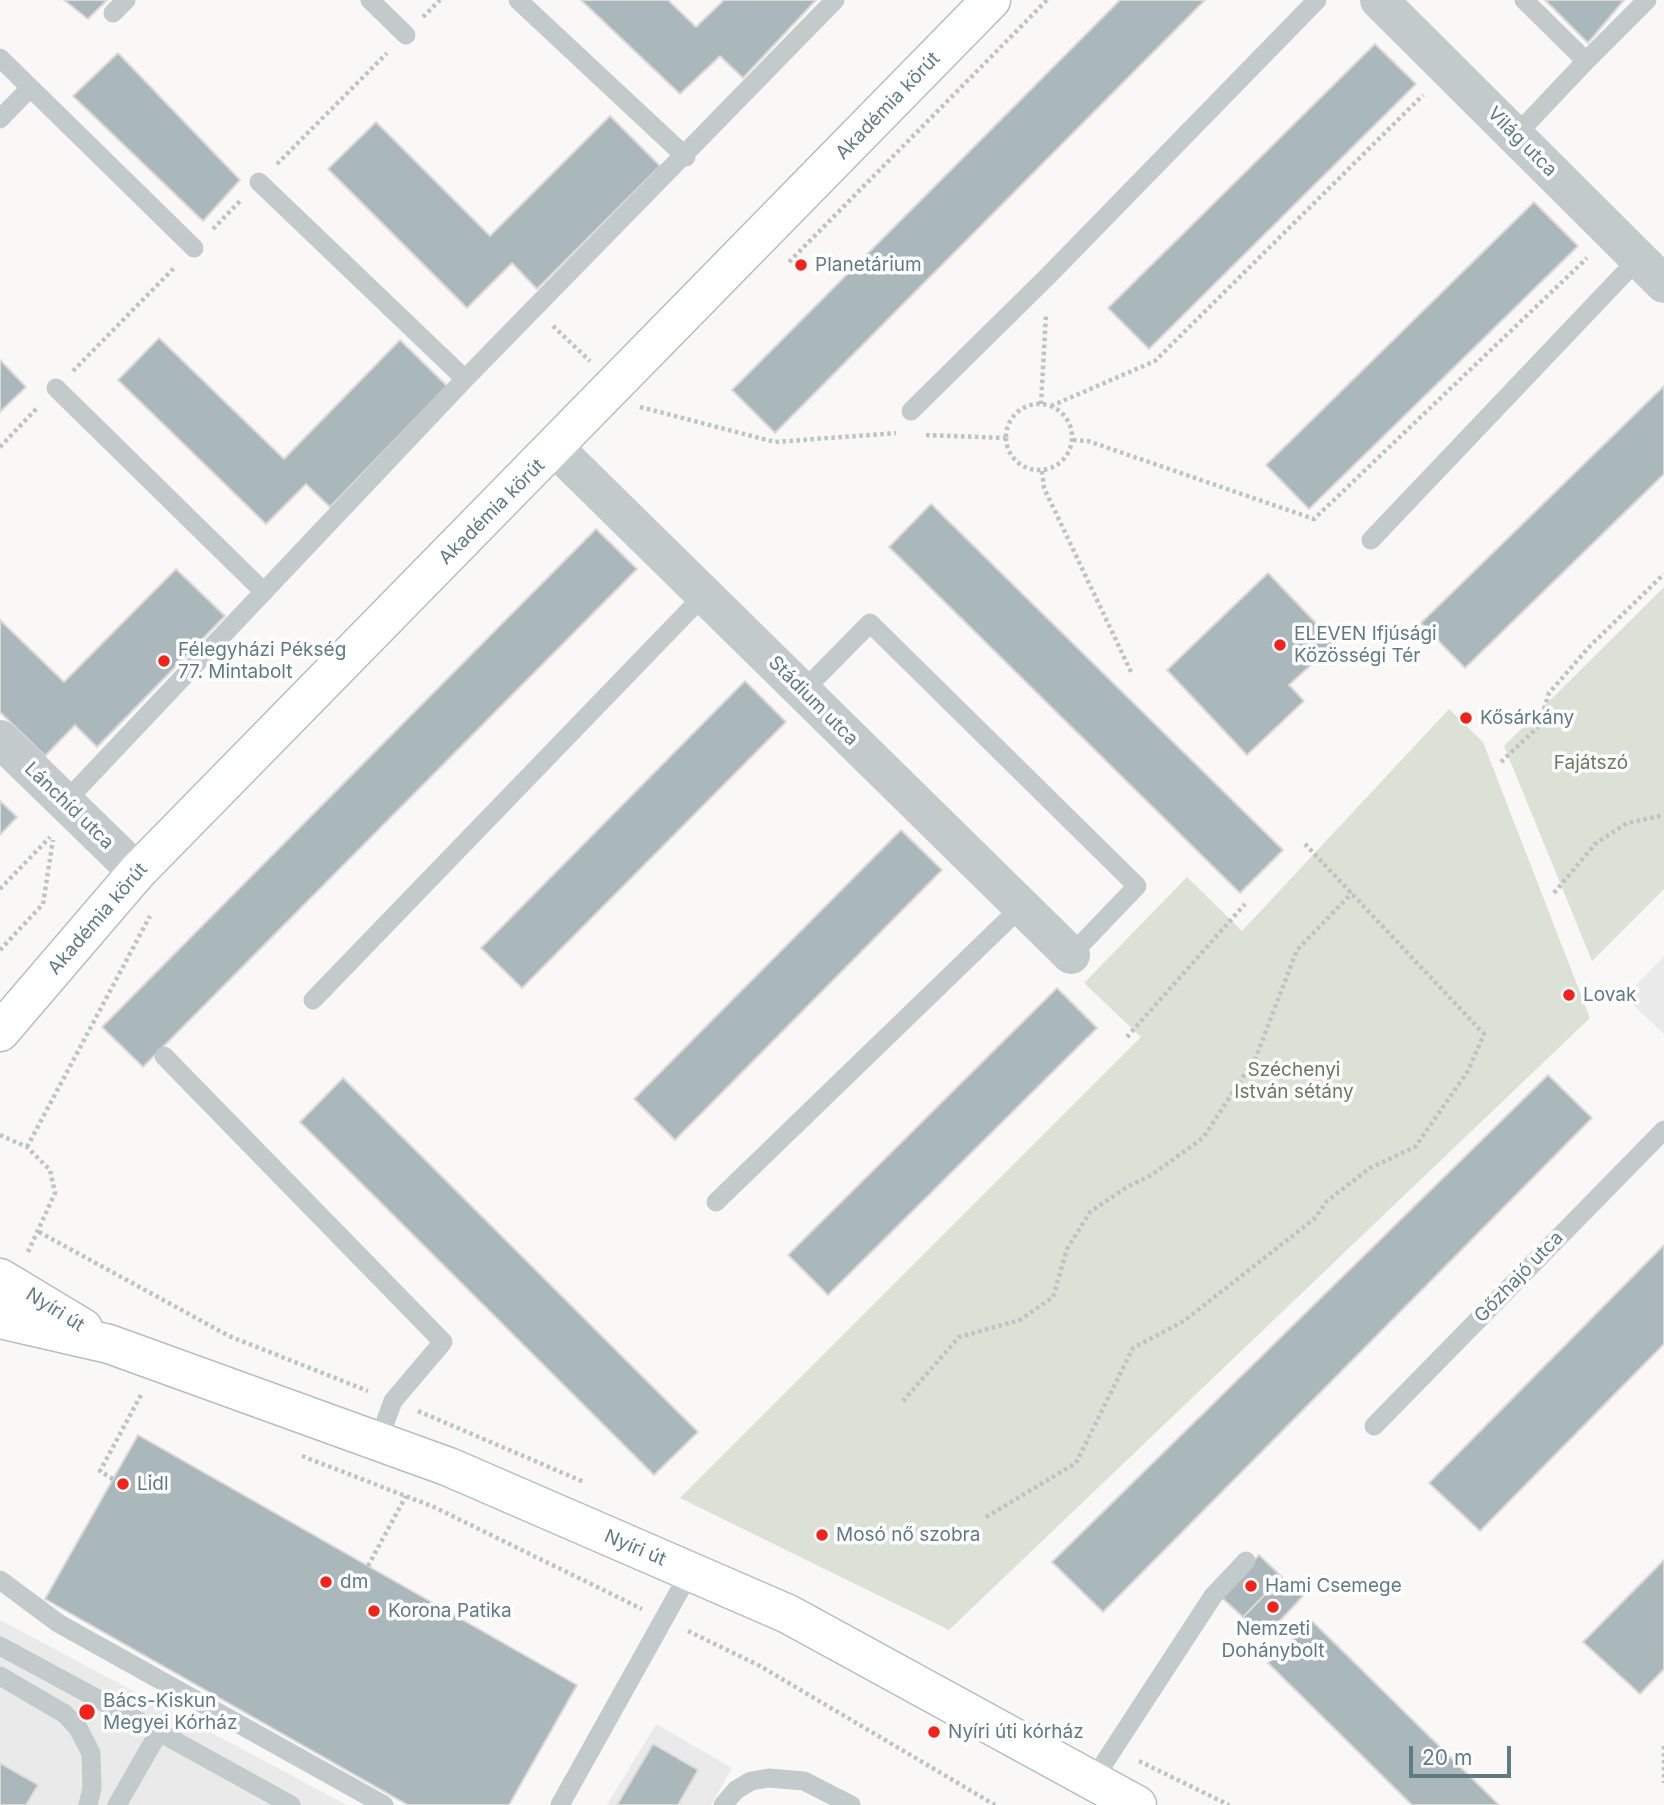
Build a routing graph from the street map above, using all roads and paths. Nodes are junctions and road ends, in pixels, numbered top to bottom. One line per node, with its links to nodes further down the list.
1 (370, 0): 13 (lane)
2 (440, 0): 13 (path)
3 (518, 0): 20 (lane)
4 (835, 0): 20 (lane)
5 (991, 0): 40 (street, Akadémia körút)
6 (1047, 0): 24 (path)
7 (1317, 0): 26 (lane)
8 (1379, 0): 19 (street, Világ utca)
9 (1524, 0): 15 (lane)
10 (1647, 0): 15 (lane)
11 (1654, 0): 12 (lane)
12 (1664, 10)
13 (406, 35): 21 (path)
14 (0, 58): 16 (lane)
15 (1586, 61): 19 (lane)
16 (30, 88): 18 (lane); 22 (lane)
17 (1429, 89): 31 (path)
18 (0, 119)
19 (1516, 135): 25 (street, Világ utca)
20 (686, 157): 27 (lane)
21 (259, 182): 22 (path); 27 (lane)
22 (194, 248): 28 (path)
23 (1593, 252): 38 (path)
24 (779, 273)
25 (1656, 273): 42 (lane)
26 (1049, 275): 30 (path); 33 (lane)
27 (464, 379): 44 (lane)
28 (56, 388): 39 (path); 44 (lane)
29 (652, 402): 32 (path)
30 (1041, 404): 31 (path); 37 (path)
31 (1051, 406): 38 (path)
32 (643, 410): 34 (path); 35 (path)
33 (911, 411)
34 (634, 419)
35 (901, 434)
36 (914, 434): 37 (path)
37 (1005, 438): 41 (path)
38 (1073, 440): 41 (path)
39 (0, 447)
40 (555, 448): 45 (street, Stádium utca); 53 (street, Akadémia körút)
41 (1042, 471): 46 (path)
42 (1371, 540)
43 (1664, 574): 49 (path)
44 (264, 592): 51 (lane)
45 (704, 594): 47 (street, Stádium utca); 61 (lane)
46 (1132, 674)
47 (803, 691): 58 (street, Stádium utca); 60 (lane)
48 (0, 739): 51 (street, Lánchíd utca)
49 (1501, 762)
50 (1664, 816): 56 (path)
51 (60, 817): 53 (street, Lánchíd utca); 54 (path); 59 (path)
52 (1305, 844): 55 (path)
53 (147, 888): 62 (street, Akadémia körút); 67 (path)
54 (0, 889)
55 (1352, 893): 77 (path); 83 (path)
56 (1554, 893)
57 (1245, 904): 63 (path)
58 (1021, 907): 60 (street, Stádium utca); 68 (lane)
59 (0, 950)
60 (1071, 955)
61 (313, 1000)
62 (0, 1033)
63 (1128, 1037)
64 (164, 1056): 79 (lane)
65 (1664, 1130): 78 (lane, Gőzhajó utca)
66 (0, 1135): 67 (path)
67 (27, 1147): 69 (path)
68 (716, 1202)
69 (39, 1232): 70 (path); 71 (path)
70 (85, 1256)
71 (13, 1266): 73 (street, Nyíri út)
72 (0, 1320): 73 (street, Nyíri út)
73 (109, 1344): 79 (street, Nyíri út)
74 (130, 1391): 75 (path)
75 (141, 1395): 76 (path); 81 (path)
76 (152, 1399)
77 (903, 1401)
78 (1374, 1426)
79 (379, 1439): 86 (street, Nyíri út)
80 (295, 1453): 82 (path)
81 (113, 1479)
82 (406, 1496): 85 (path); 88 (path)
83 (986, 1517)
84 (1246, 1561): 93 (lane)
85 (368, 1566)
86 (690, 1572): 88 (lane); 93 (street, Nyíri út)
87 (0, 1580): 98 (lane)
88 (662, 1618): 99 (lane); 102 (path)
89 (0, 1646): 91 (lane)
90 (0, 1676): 95 (lane)
91 (159, 1732): 96 (lane); 97 (lane)
92 (1664, 1746): 94 (path)
93 (1093, 1780): 103 (street, Nyíri út)
94 (1664, 1783)
95 (88, 1805)
96 (117, 1805)
97 (290, 1805)
98 (384, 1805)
99 (560, 1805)
100 (723, 1805): 101 (lane)
101 (851, 1805)
102 (995, 1805)
103 (1137, 1805)

